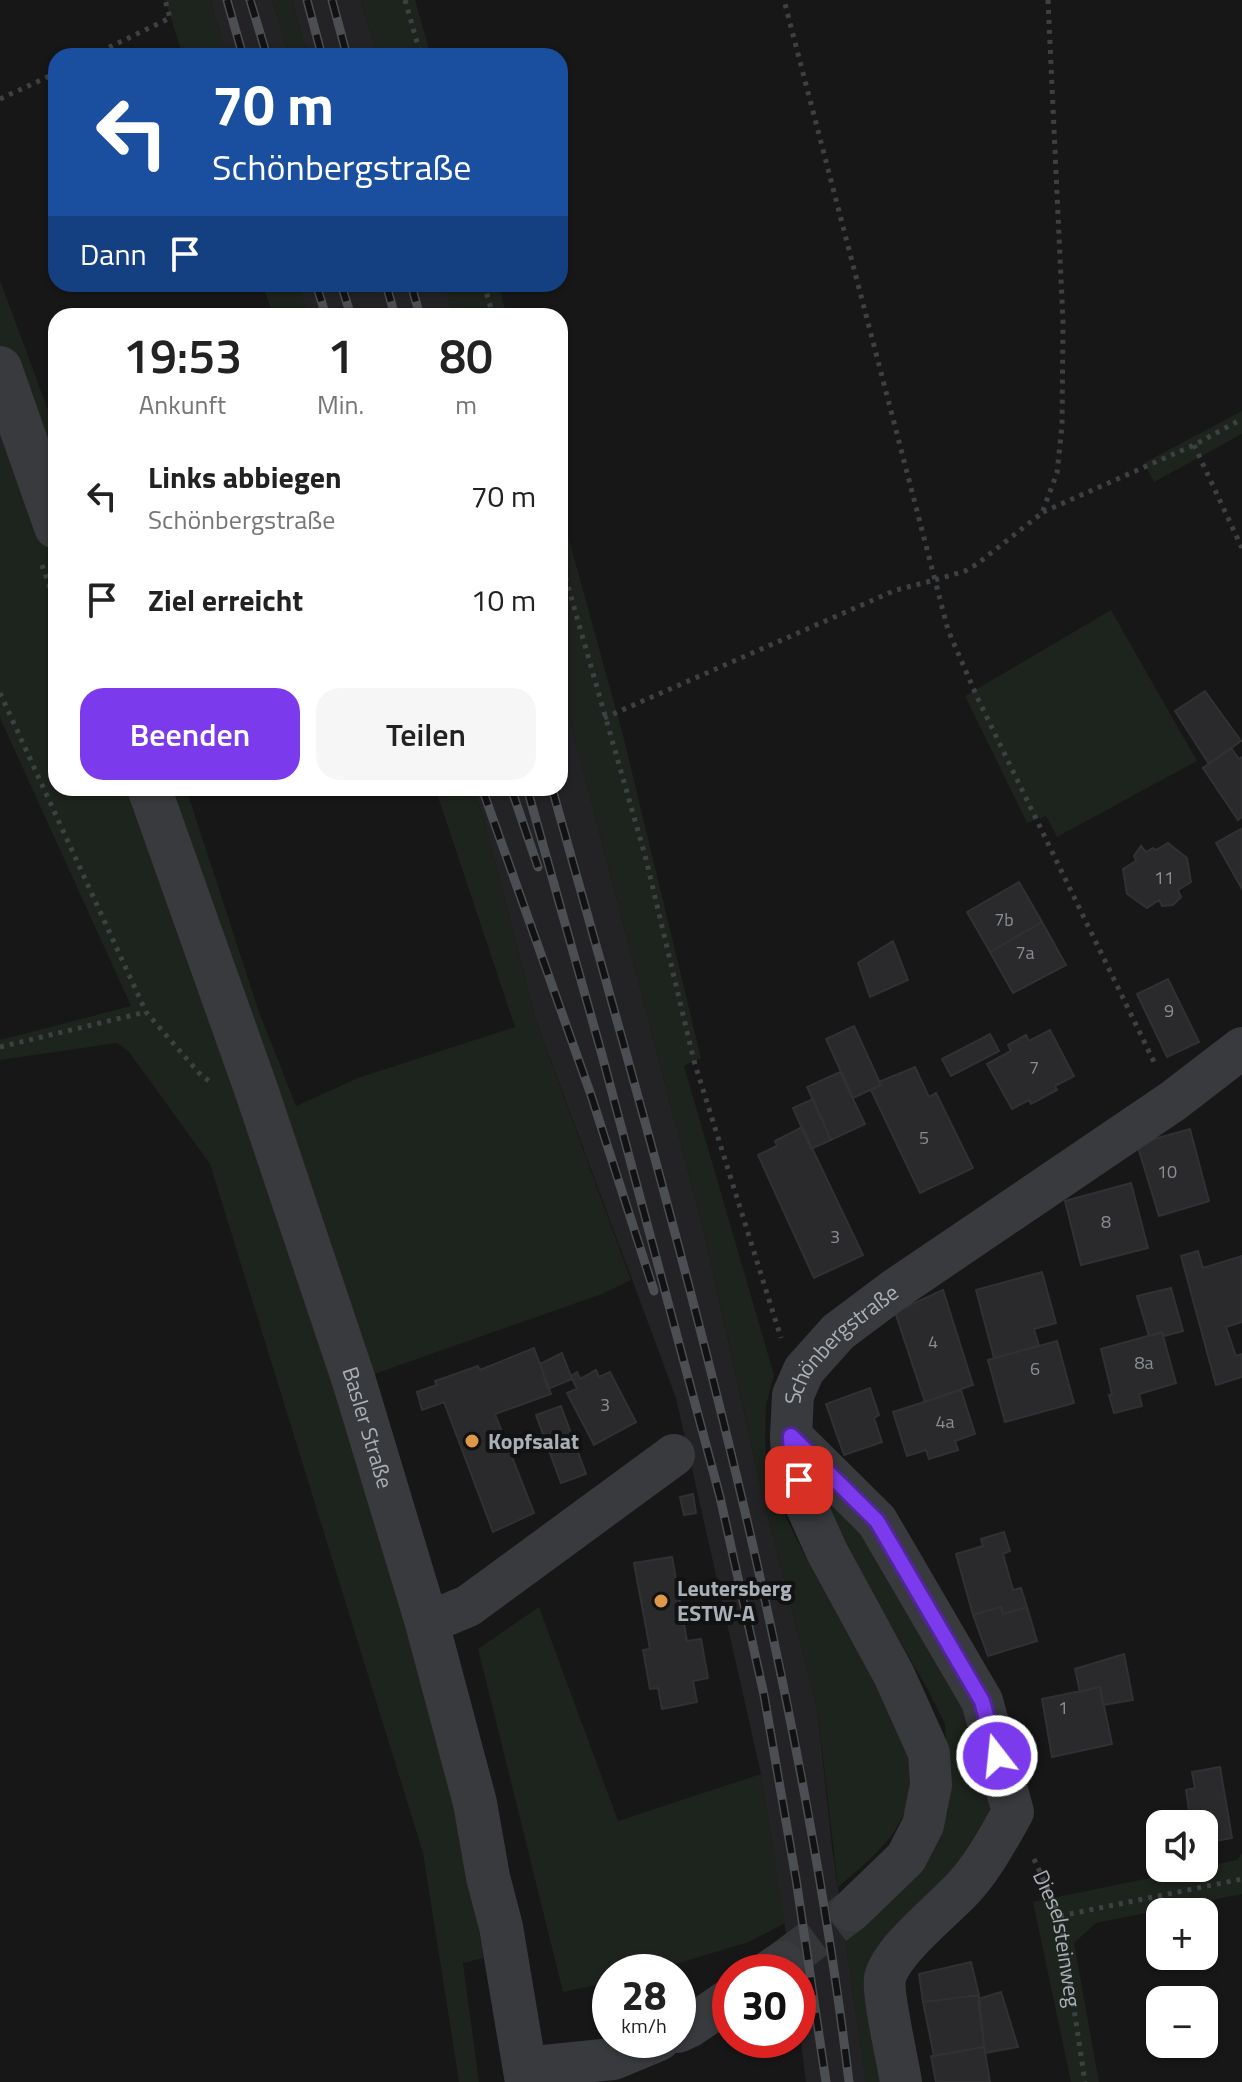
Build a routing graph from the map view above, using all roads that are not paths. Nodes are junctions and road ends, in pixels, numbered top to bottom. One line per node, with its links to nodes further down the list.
1 (0, 368): 2 (street)
2 (48, 504)
3 (152, 796): 7 (street, Basler Straße)
4 (1242, 1048): 5 (street, Schönbergstraße)
5 (791, 1436): 8 (street, Schönbergstraße); 11 (street)
6 (674, 1455): 7 (street)
7 (427, 1623): 10 (street, Basler Straße)
8 (851, 1911)
9 (615, 2058): 10 (street)
10 (525, 2075)
11 (901, 2082)

